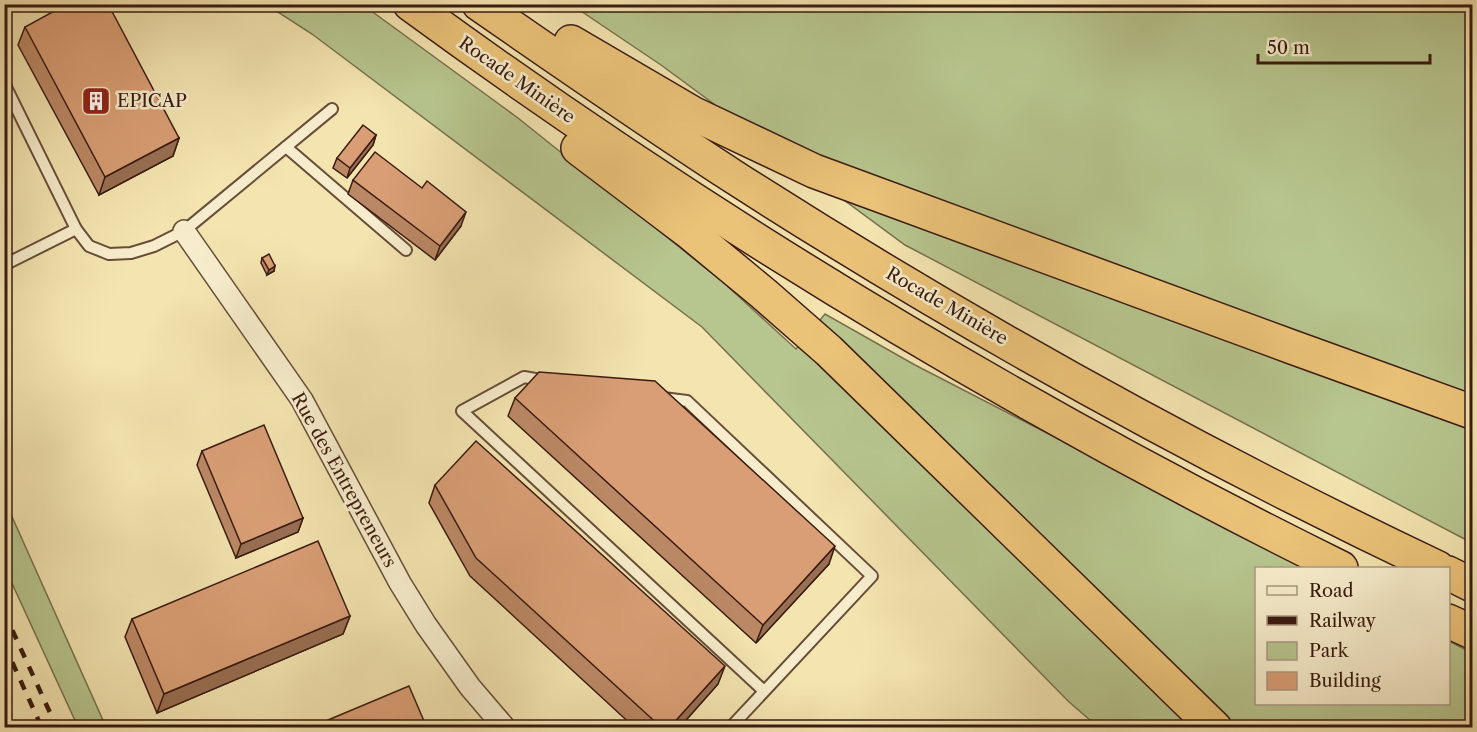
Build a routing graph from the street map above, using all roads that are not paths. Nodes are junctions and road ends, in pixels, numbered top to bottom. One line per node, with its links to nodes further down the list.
1 (410, 4): 4 (highway, Rocade Minière)
2 (479, 4): 16 (highway, Rocade Minière)
3 (513, 4): 14 (highway)
4 (484, 59): 15 (highway, Rocade Minière); 24 (highway)
5 (4, 83): 8 (lane)
6 (332, 109): 7 (lane)
7 (286, 147): 9 (lane); 10 (lane)
8 (76, 229): 9 (lane); 11 (lane)
9 (184, 231): 22 (street, Rue des Entrepreneurs)
10 (406, 250)
11 (4, 265)
12 (559, 382): 21 (lane)
13 (652, 396): 21 (lane)
14 (1473, 412)
15 (1339, 567)
16 (1436, 567)
17 (1450, 574): 18 (highway)
18 (1473, 585)
19 (1450, 621): 20 (highway)
20 (1473, 632)
21 (764, 691): 23 (lane)
22 (505, 728)
23 (730, 728)
24 (1215, 728)

